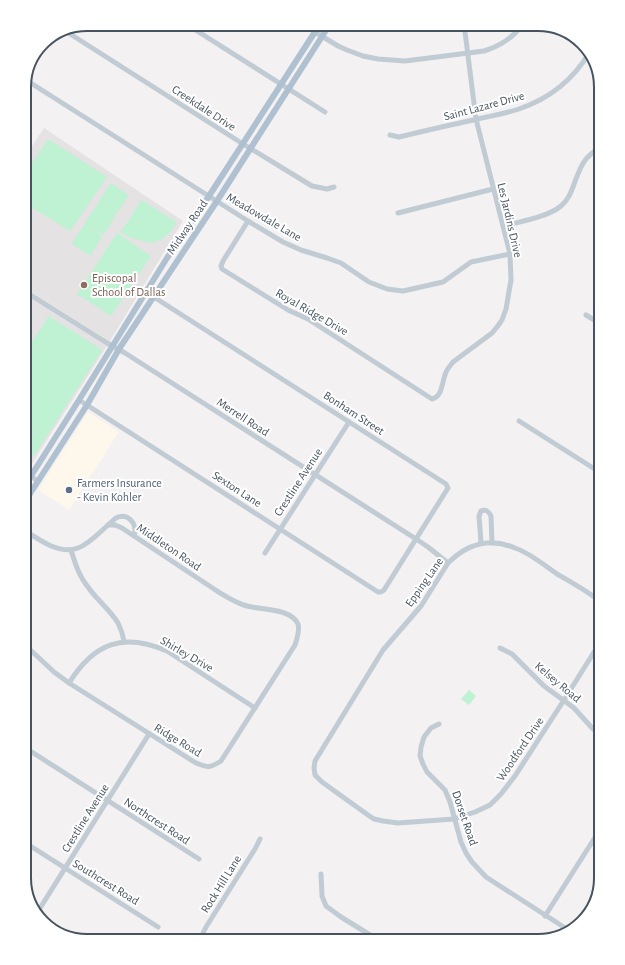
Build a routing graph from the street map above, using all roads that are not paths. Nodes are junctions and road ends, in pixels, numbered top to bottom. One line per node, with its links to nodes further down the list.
1 (197, 31): 11 (street)
2 (326, 31): 7 (main road, Midway Road)
3 (465, 31): 8 (street, Les Jardins Drive)
4 (517, 31): 8 (street)
5 (315, 32): 7 (street); 11 (main road, Midway Road)
6 (71, 34): 16 (street, Creekdale Drive)
7 (322, 37): 8 (street); 12 (main road, Midway Road)
8 (467, 53): 14 (street, Les Jardins Drive)
9 (586, 58): 14 (street, Saint Lazare Drive)
10 (31, 83): 21 (street, Meadowdale Lane)
11 (281, 84): 12 (street); 16 (main road, Midway Road)
12 (289, 89): 13 (street); 17 (main road, Midway Road)
13 (325, 112)
14 (476, 119): 15 (street, Saint Lazare Drive); 20 (street, Les Jardins Drive)
15 (390, 135)
16 (243, 144): 17 (street, Creekdale Drive); 21 (main road, Midway Road)
17 (250, 148): 19 (street, Creekdale Drive); 22 (main road, Midway Road)
18 (594, 152): 25 (street)
19 (334, 187)
20 (493, 189): 23 (street); 25 (street, Les Jardins Drive)
21 (209, 196): 22 (street, Meadowdale Lane); 27 (main road, Midway Road)
22 (217, 201): 24 (street, Meadowdale Lane); 29 (main road, Midway Road)
23 (398, 214)
24 (248, 221): 26 (street, Meadowdale Lane); 34 (street, Royal Ridge Drive)
25 (503, 226): 26 (street, Les Jardins Drive)
26 (510, 254): 34 (street, Les Jardins Drive)
27 (146, 292): 29 (street, Bonham Street); 32 (main road, Midway Road)
28 (31, 295): 32 (street, Merrell Road)
29 (154, 296): 33 (main road, Midway Road); 38 (street, Bonham Street)
30 (586, 314): 31 (street)
31 (594, 319)
32 (112, 346): 33 (street, Merrell Road); 35 (main road, Midway Road)
33 (120, 350): 36 (main road, Midway Road); 42 (street, Merrell Road)
34 (439, 395)
35 (79, 400): 36 (street, Sexton Lane); 39 (main road, Midway Road)
36 (87, 405): 40 (main road, Midway Road); 47 (street, Sexton Lane)
37 (519, 421): 41 (street)
38 (349, 422): 42 (street, Crestline Avenue); 50 (street, Bonham Street)
39 (50, 447): 40 (main road); 43 (main road, Midway Road)
40 (57, 452): 44 (main road, Midway Road)
41 (594, 469)
42 (314, 474): 47 (street, Crestline Avenue); 50 (street, Merrell Road)
43 (31, 477): 44 (street)
44 (38, 481): 45 (main road, Midway Road)
45 (31, 492)
46 (108, 525): 49 (street, Middleton Road); 49 (street); 53 (street)
47 (280, 529): 54 (street, Crestline Avenue); 56 (street, Sexton Lane)
48 (31, 534): 53 (street)
49 (134, 536): 58 (street, Middleton Road)
50 (416, 539): 55 (street, Merrell Road); 56 (street, Bonham Street)
51 (481, 543): 52 (street, Epping Lane); 52 (street); 55 (street, Epping Lane)
52 (492, 543): 57 (street, Epping Lane)
53 (71, 550): 59 (street)
54 (265, 553)
55 (448, 564): 70 (street, Epping Lane)
56 (384, 590)
57 (594, 595)
58 (298, 631): 65 (street, Ridge Road)
59 (124, 642): 63 (street, Shirley Drive); 65 (street, Shirley Drive)
60 (500, 648): 64 (street, Kelsey Road)
61 (31, 651): 63 (street, Ridge Road)
62 (594, 652): 64 (street, Woodford Drive)
63 (69, 683): 68 (street, Ridge Road)
64 (564, 700): 67 (street, Kelsey Road); 72 (street, Woodford Drive)
65 (255, 708): 68 (street, Ridge Road)
66 (439, 724): 72 (street, Dorset Road)
67 (594, 730)
68 (149, 734): 71 (street, Crestline Avenue)
69 (31, 752): 71 (street, Northcrest Road)
70 (318, 754): 72 (street, Woodford Drive)
71 (108, 801): 76 (street, Northcrest Road); 77 (street, Crestline Avenue)
72 (454, 819): 80 (street, Dorset Road)
73 (260, 839): 83 (street, Rock Hill Lane)
74 (594, 839): 80 (street)
75 (31, 846): 77 (street, Southcrest Road)
76 (199, 859)
77 (65, 868): 79 (street, Crestline Avenue); 81 (street, Southcrest Road)
78 (322, 874): 84 (street)
79 (40, 909)
80 (545, 916): 82 (street, Dorset Road)
81 (158, 927)
82 (564, 927)
83 (202, 934)
84 (369, 934)

